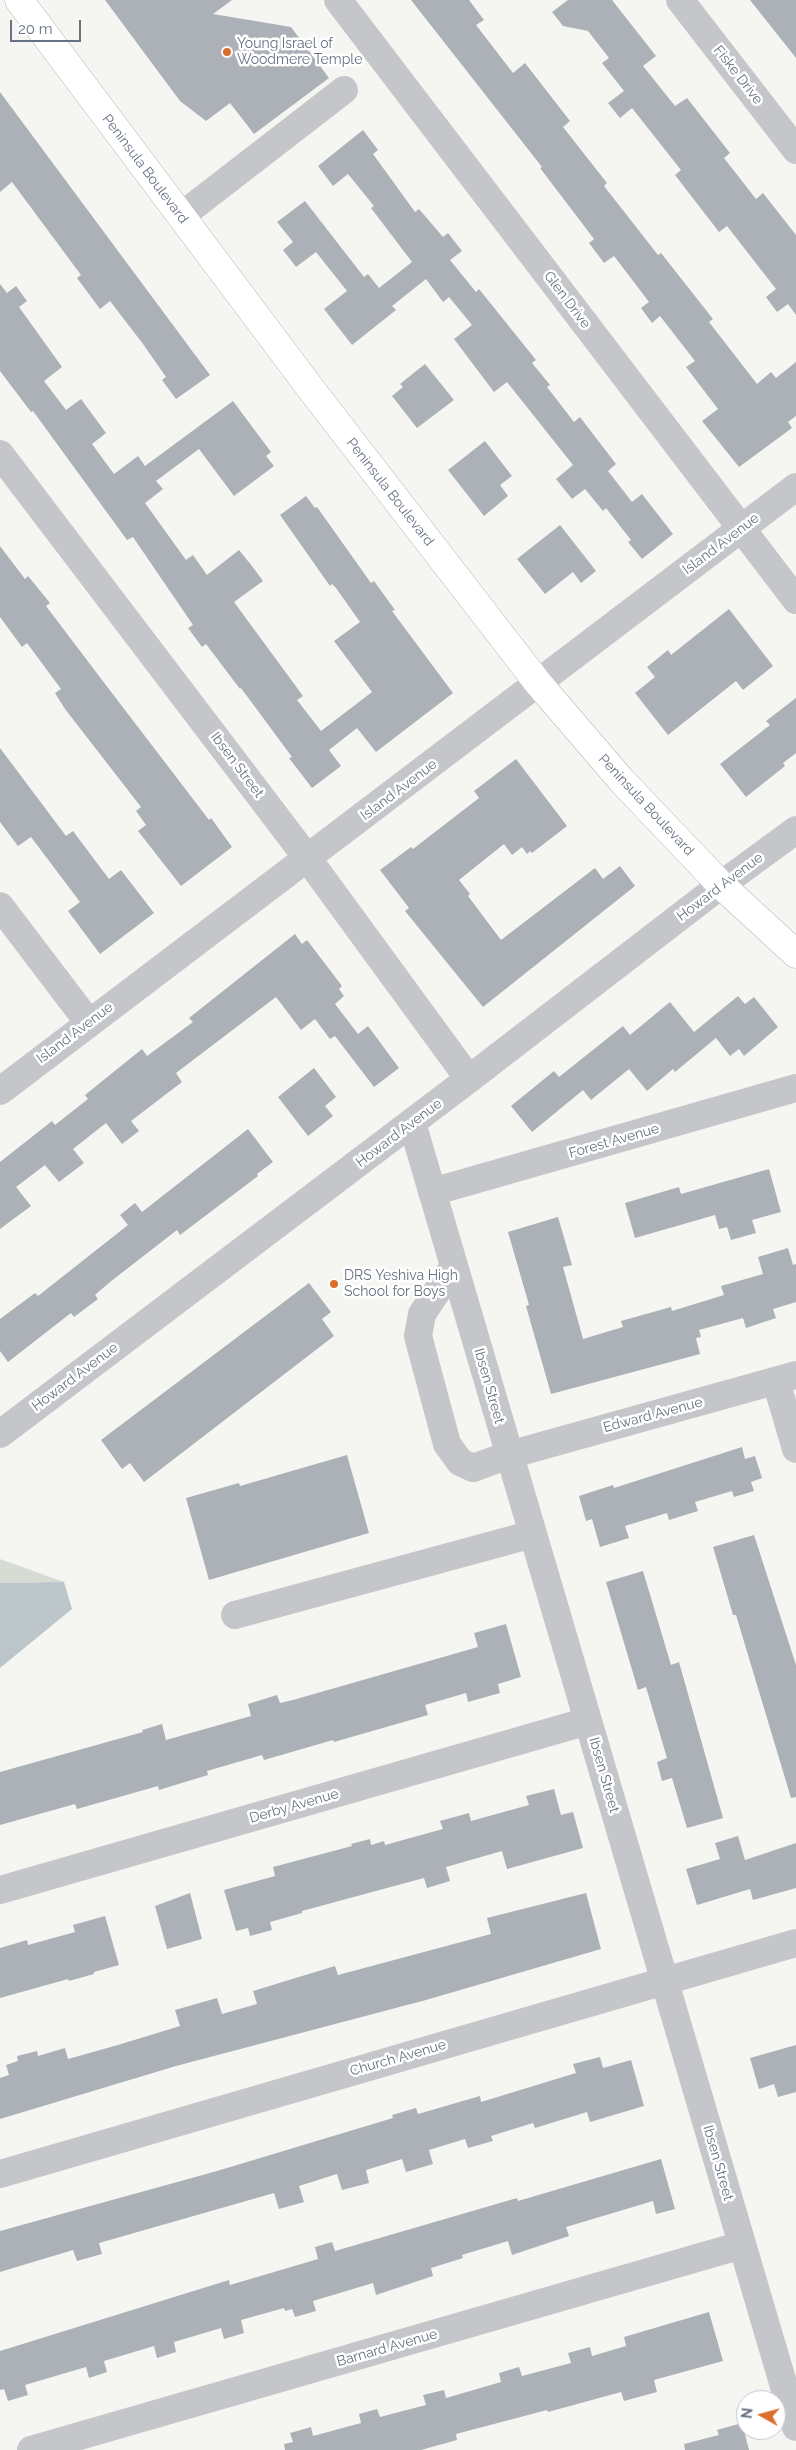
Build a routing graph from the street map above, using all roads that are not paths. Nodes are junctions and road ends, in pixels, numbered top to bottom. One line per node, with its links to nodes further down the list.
1 (18, 0): 6 (main road, Peninsula Boulevard)
2 (338, 0): 9 (street, Glen Drive)
3 (680, 0): 5 (street, Fiske Drive)
4 (344, 90): 6 (street)
5 (795, 146)
6 (180, 216): 11 (main road, Peninsula Boulevard)
7 (0, 454): 13 (street, Ibsen Street)
8 (796, 487): 9 (street, Island Avenue)
9 (741, 529): 10 (street, Glen Drive); 11 (street, Island Avenue)
10 (796, 600)
11 (538, 683): 13 (street, Island Avenue); 14 (main road, Peninsula Boulevard)
12 (796, 830): 14 (street, Howard Avenue)
13 (308, 859): 17 (street, Island Avenue); 18 (street, Ibsen Street)
14 (721, 885): 16 (main road, Peninsula Boulevard); 18 (street, Howard Avenue)
15 (0, 906): 17 (street)
16 (796, 954)
17 (89, 1023): 20 (street, Island Avenue)
18 (469, 1079): 21 (street, Howard Avenue)
19 (796, 1088): 22 (street, Forest Avenue)
20 (0, 1090)
21 (412, 1123): 22 (street, Ibsen Street); 25 (street, Howard Avenue)
22 (432, 1192): 23 (street, Ibsen Street)
23 (454, 1266): 27 (street, Ibsen Street); 27 (street, Edward Avenue)
24 (786, 1378): 26 (street); 27 (street, Edward Avenue)
25 (0, 1434)
26 (796, 1449)
27 (510, 1455): 28 (street, Ibsen Street)
28 (533, 1534): 29 (street); 30 (street, Ibsen Street)
29 (235, 1615)
30 (588, 1721): 31 (street, Derby Avenue); 33 (street, Ibsen Street)
31 (0, 1890)
32 (796, 1943): 33 (street, Church Avenue)
33 (664, 1980): 34 (street, Church Avenue); 35 (street, Ibsen Street)
34 (0, 2174)
35 (742, 2245): 36 (street, Ibsen Street); 37 (street, Barnard Avenue)
36 (796, 2427)
37 (31, 2450)

